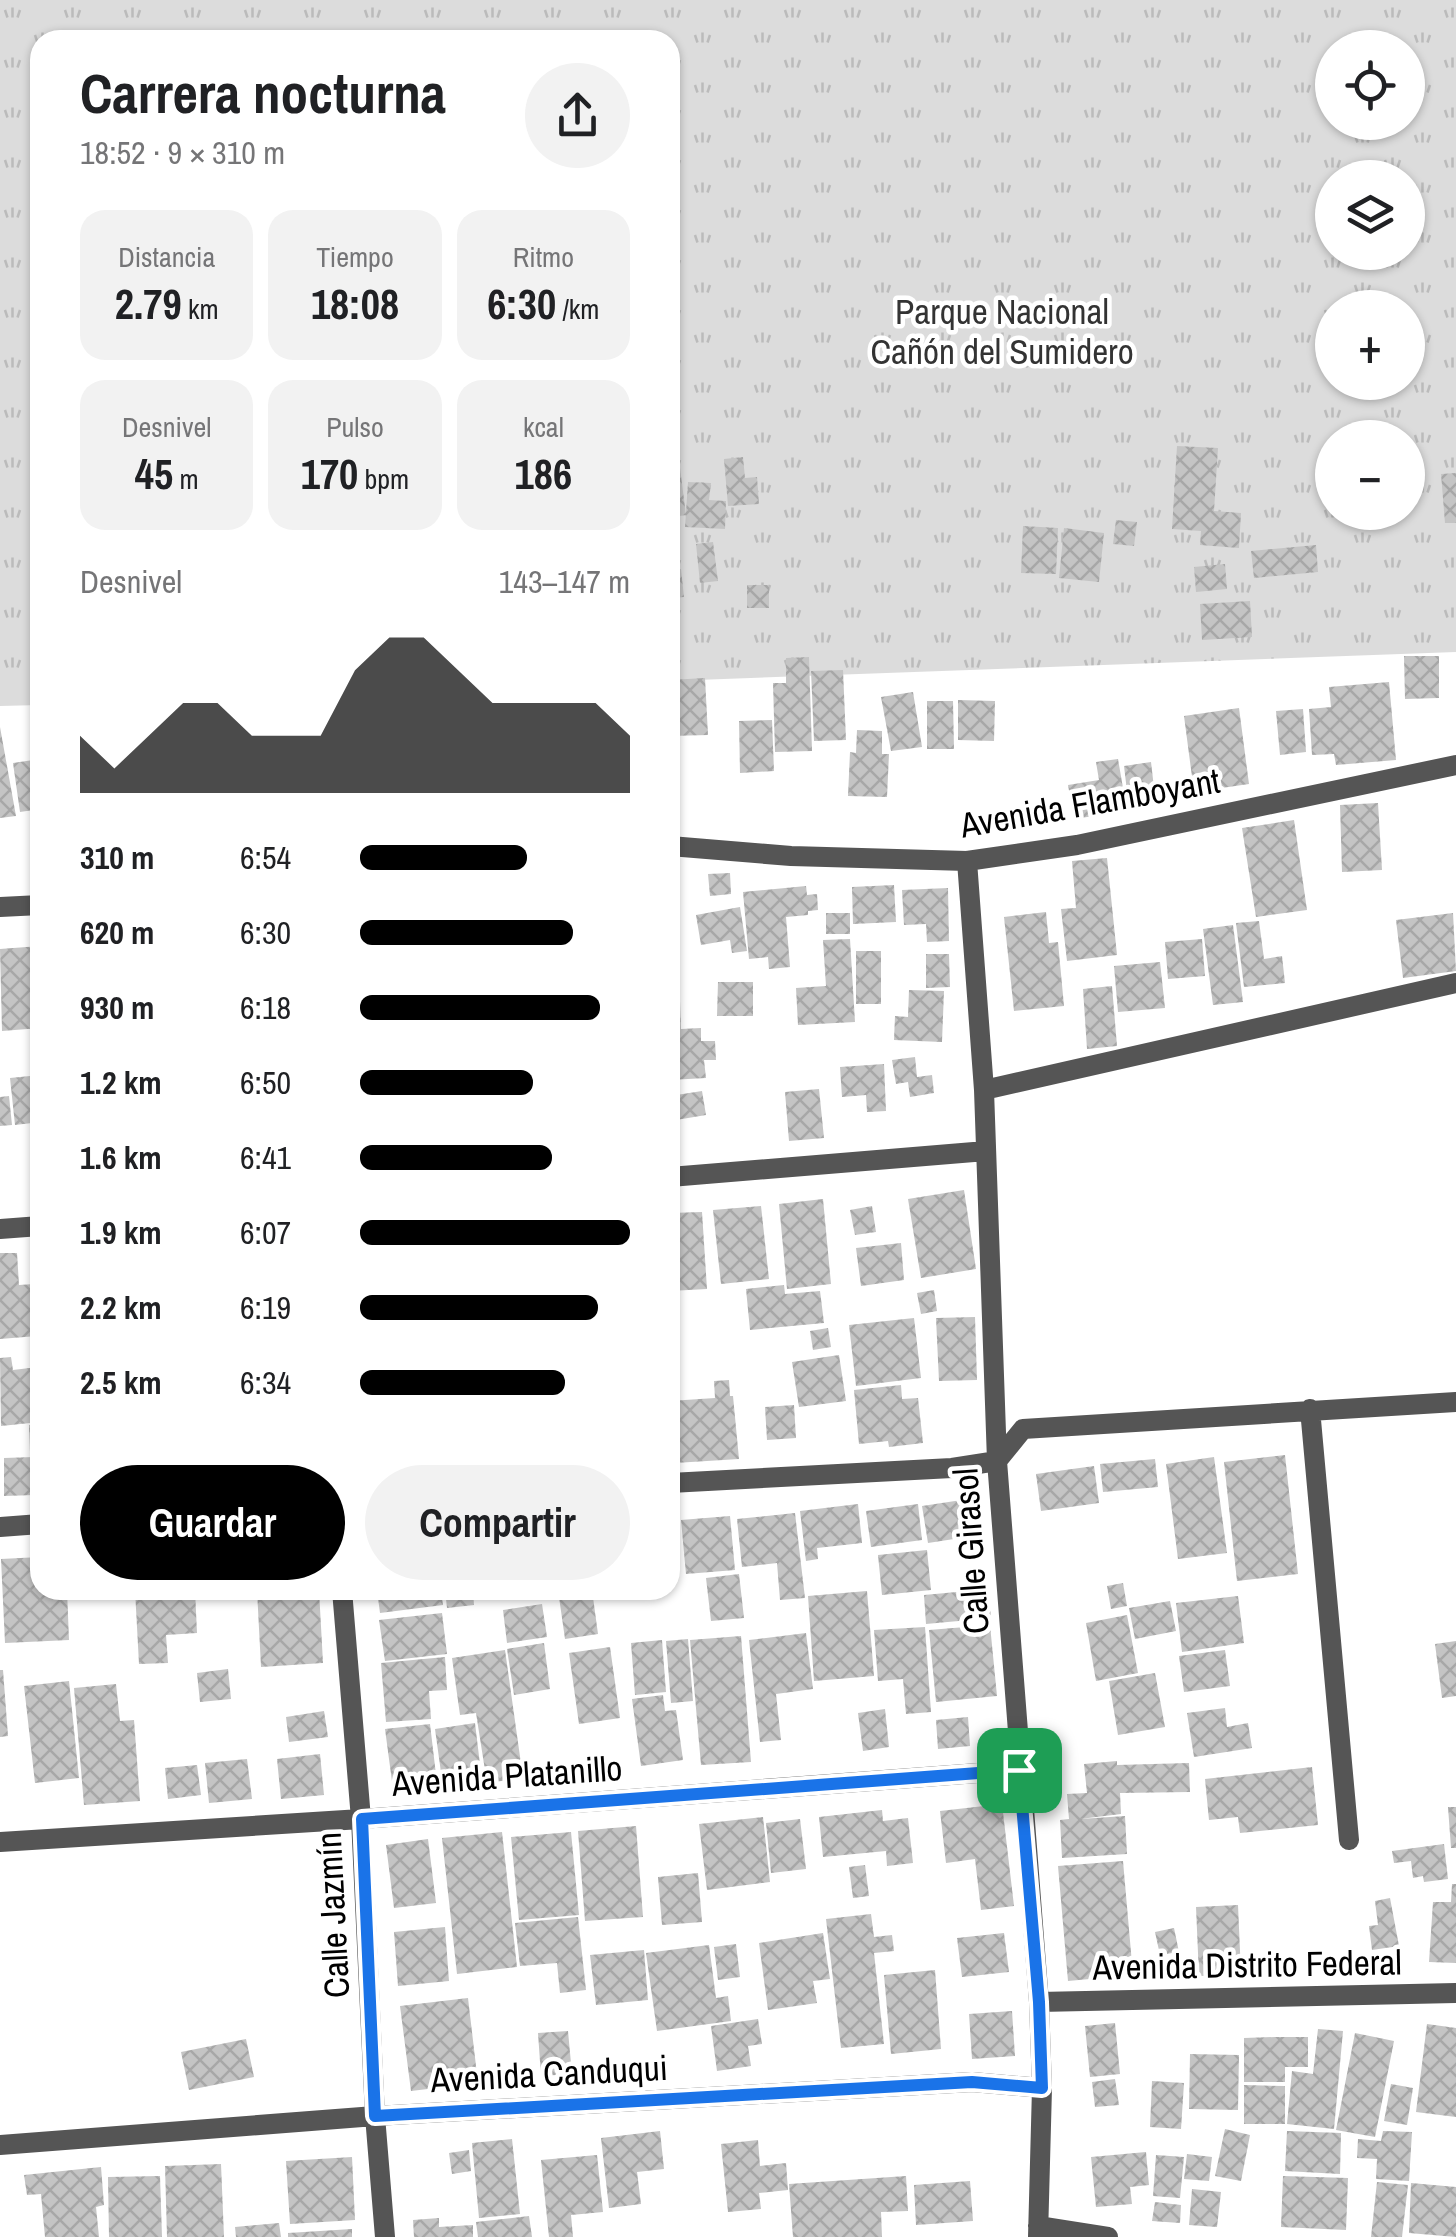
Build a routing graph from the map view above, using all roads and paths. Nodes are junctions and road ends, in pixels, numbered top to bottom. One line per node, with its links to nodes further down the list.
1 (1456, 765): 3 (street, Avenida Flamboyant)
2 (680, 847): 3 (street, Avenida Flamboyant)
3 (967, 861): 7 (street, Calle Girasol)
4 (30, 906): 5 (street)
5 (0, 907)
6 (1456, 983): 7 (street)
7 (984, 1090): 8 (street, Calle Girasol)
8 (986, 1151): 9 (street); 14 (street, Calle Girasol)
9 (680, 1176)
10 (30, 1227): 11 (street)
11 (0, 1229)
12 (1456, 1402): 13 (street)
13 (1310, 1409): 14 (street); 21 (street)
14 (998, 1462): 15 (street); 19 (street, Calle Girasol)
15 (680, 1482)
16 (30, 1525): 17 (street)
17 (0, 1527)
18 (343, 1600): 20 (street, Calle Jazmín)
19 (1019, 1770): 20 (street, Avenida Platanillo); 24 (street, Calle Girasol)
20 (362, 1819): 22 (street, Avenida Platanillo); 26 (street, Calle Jazmín)
21 (1348, 1840)
22 (0, 1842)
23 (1456, 1993): 24 (street, Avenida Distrito Federal)
24 (1039, 2002): 25 (street, Calle Girasol)
25 (1042, 2088): 26 (street, Avenida Canduqui); 28 (street, Calle Girasol)
26 (375, 2116): 27 (street, Avenida Canduqui); 29 (street, Calle Jazmín)
27 (0, 2144)
28 (1038, 2232): 30 (street)
29 (385, 2237)
30 (1108, 2237)

